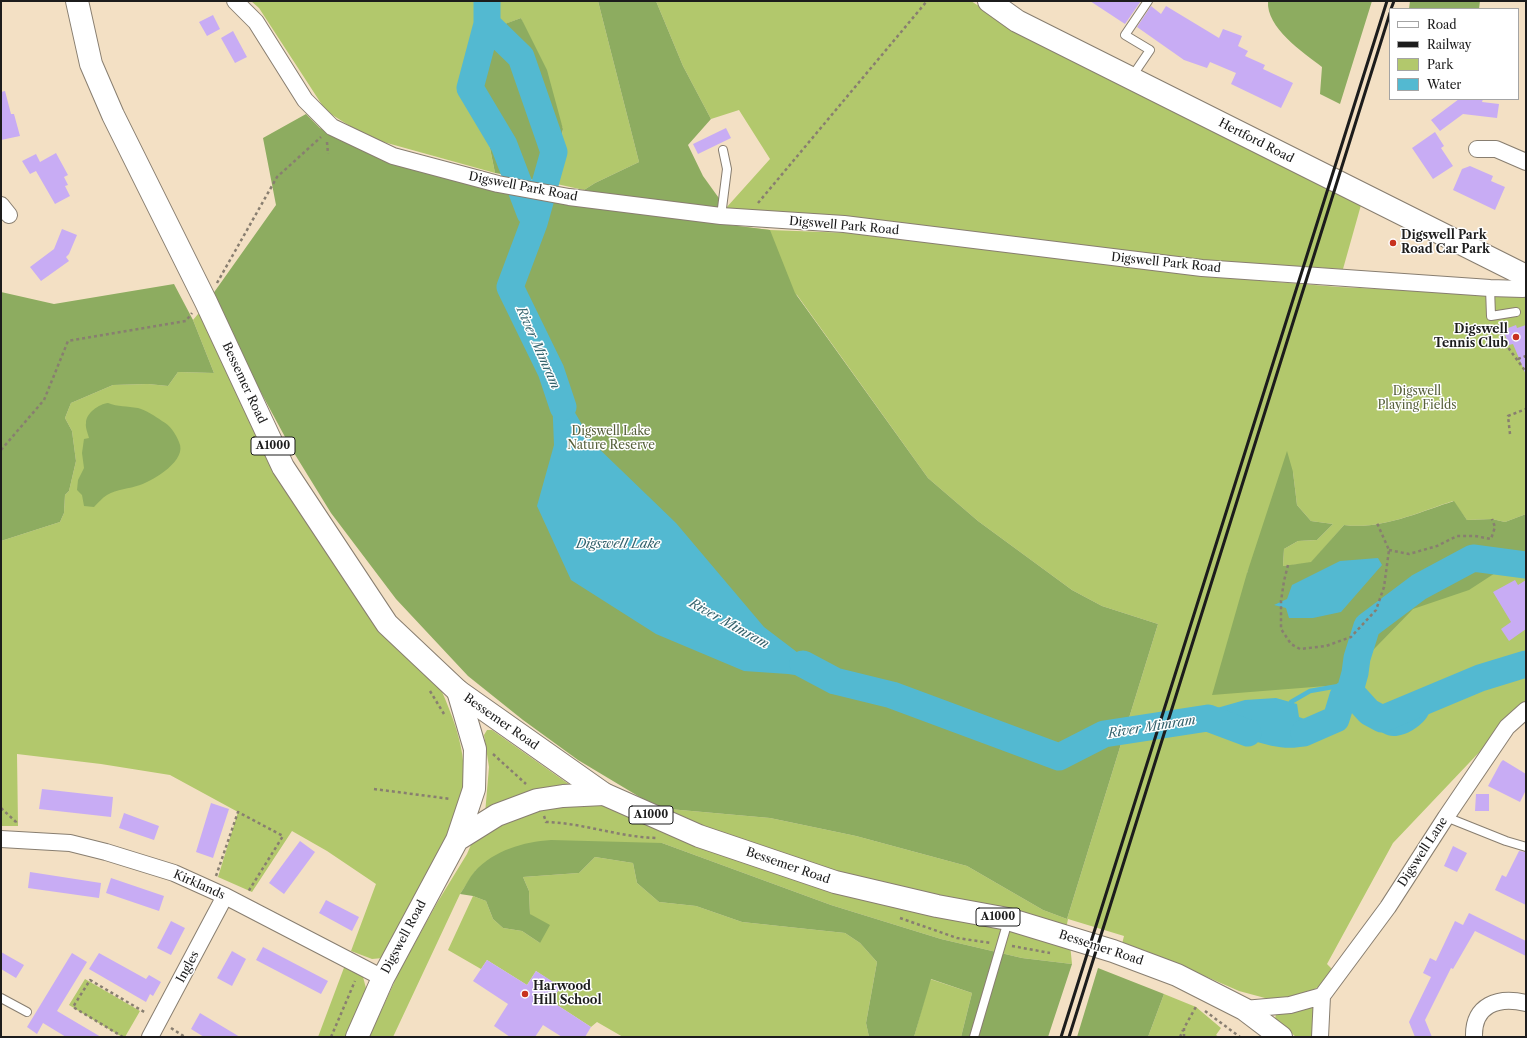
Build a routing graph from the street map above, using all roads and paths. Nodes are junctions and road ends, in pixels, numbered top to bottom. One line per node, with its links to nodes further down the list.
1 (77, 1): 31 (main road, Bessemer Road / A1000)
2 (235, 1): 7 (street, Digswell Park Road)
3 (927, 1): 13 (path)
4 (1148, 1): 6 (lane)
5 (999, 4): 6 (main road, Hertford Road)
6 (1130, 78): 14 (main road, Hertford Road)
7 (328, 130): 10 (path); 12 (street, Digswell Park Road); 15 (path)
8 (1477, 149): 11 (street)
9 (723, 150): 12 (lane)
10 (328, 154)
11 (1526, 162)
12 (721, 216): 13 (street, Digswell Park Road)
13 (746, 219): 17 (street, Digswell Park Road)
14 (1526, 276)
15 (217, 284)
16 (1526, 287): 17 (street, Digswell Park Road)
17 (1490, 288): 19 (lane)
18 (195, 310): 26 (path)
19 (1516, 312)
20 (1514, 324): 22 (path)
21 (1526, 356): 22 (path)
22 (1518, 359): 23 (path)
23 (1526, 371)
24 (1526, 409): 25 (path)
25 (1510, 434)
26 (1, 450)
27 (1492, 519): 29 (path)
28 (1377, 523): 29 (path)
29 (1389, 550): 30 (path)
30 (1288, 565)
31 (458, 691): 36 (main road, Bessemer Road / A1000); 37 (main road, Digswell Road)
32 (1526, 710): 39 (street, Digswell Lane)
33 (493, 754): 35 (path)
34 (374, 789): 37 (path)
35 (529, 789)
36 (604, 794): 42 (main road, Digswell Road); 46 (main road, Bessemer Road / A1000)
37 (470, 804): 42 (main road, Digswell Road)
38 (1, 808): 41 (path)
39 (1446, 817): 43 (lane); 51 (street, Digswell Lane)
40 (1, 839): 41 (street, Kirklands)
41 (17, 840): 44 (street, Kirklands)
42 (457, 840): 50 (main road, Digswell Road)
43 (1526, 847)
44 (218, 893): 45 (street, Kirklands); 45 (path); 58 (street, Ingles)
45 (240, 904): 49 (street, Kirklands)
46 (1008, 919): 47 (lane); 56 (main road, Bessemer Road / A1000)
47 (1000, 944): 48 (path); 64 (lane)
48 (1056, 954)
49 (361, 966): 50 (street, Kirklands); 62 (path)
50 (382, 978): 63 (main road, Digswell Road)
51 (1322, 996): 56 (street); 69 (street)
52 (1, 998): 57 (lane)
53 (1191, 1002): 55 (path)
54 (1526, 1003): 70 (street)
55 (1197, 1005): 59 (path); 67 (path)
56 (1244, 1009): 68 (main road, Bessemer Road / A1000)
57 (27, 1012)
58 (159, 1021): 60 (path); 61 (street, Ingles)
59 (1184, 1030): 65 (path); 66 (path)
60 (123, 1037)
61 (150, 1037)
62 (331, 1037)
63 (357, 1037)
64 (974, 1037)
65 (1180, 1037)
66 (1184, 1037)
67 (1240, 1037)
68 (1281, 1037)
69 (1320, 1037)
70 (1474, 1037)

